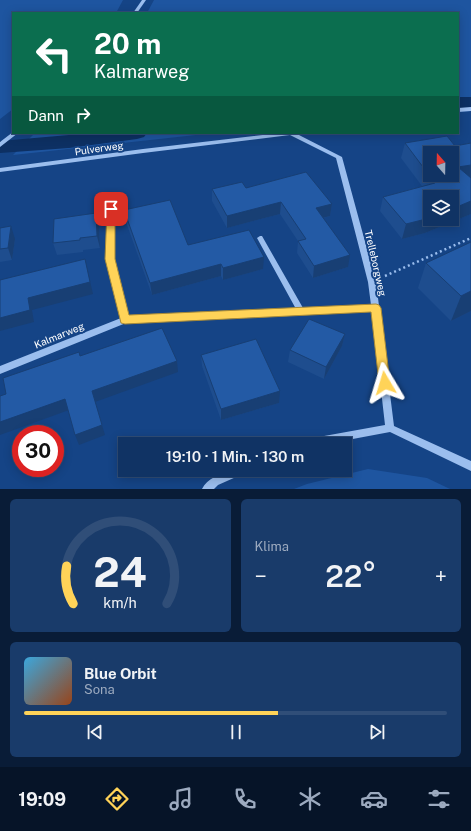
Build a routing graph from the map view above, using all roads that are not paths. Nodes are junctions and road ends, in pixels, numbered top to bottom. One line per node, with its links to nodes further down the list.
1 (144, 0): 2 (street)
2 (136, 12)
3 (471, 109): 4 (street)
4 (459, 110)
5 (14, 134): 8 (street)
6 (285, 134): 9 (street, Pulverweg)
7 (295, 134): 12 (street, Trelleborgweg)
8 (0, 145)
9 (0, 170)
10 (111, 209): 14 (street)
11 (260, 238): 13 (street)
12 (376, 308): 13 (street, Kalmarweg); 16 (street, Trelleborgweg)
13 (300, 311): 14 (street, Kalmarweg)
14 (125, 320): 15 (street, Kalmarweg)
15 (0, 370)
16 (390, 428): 17 (street); 18 (street)
17 (340, 437)
18 (471, 466)
19 (226, 477): 20 (street)
20 (207, 489)

